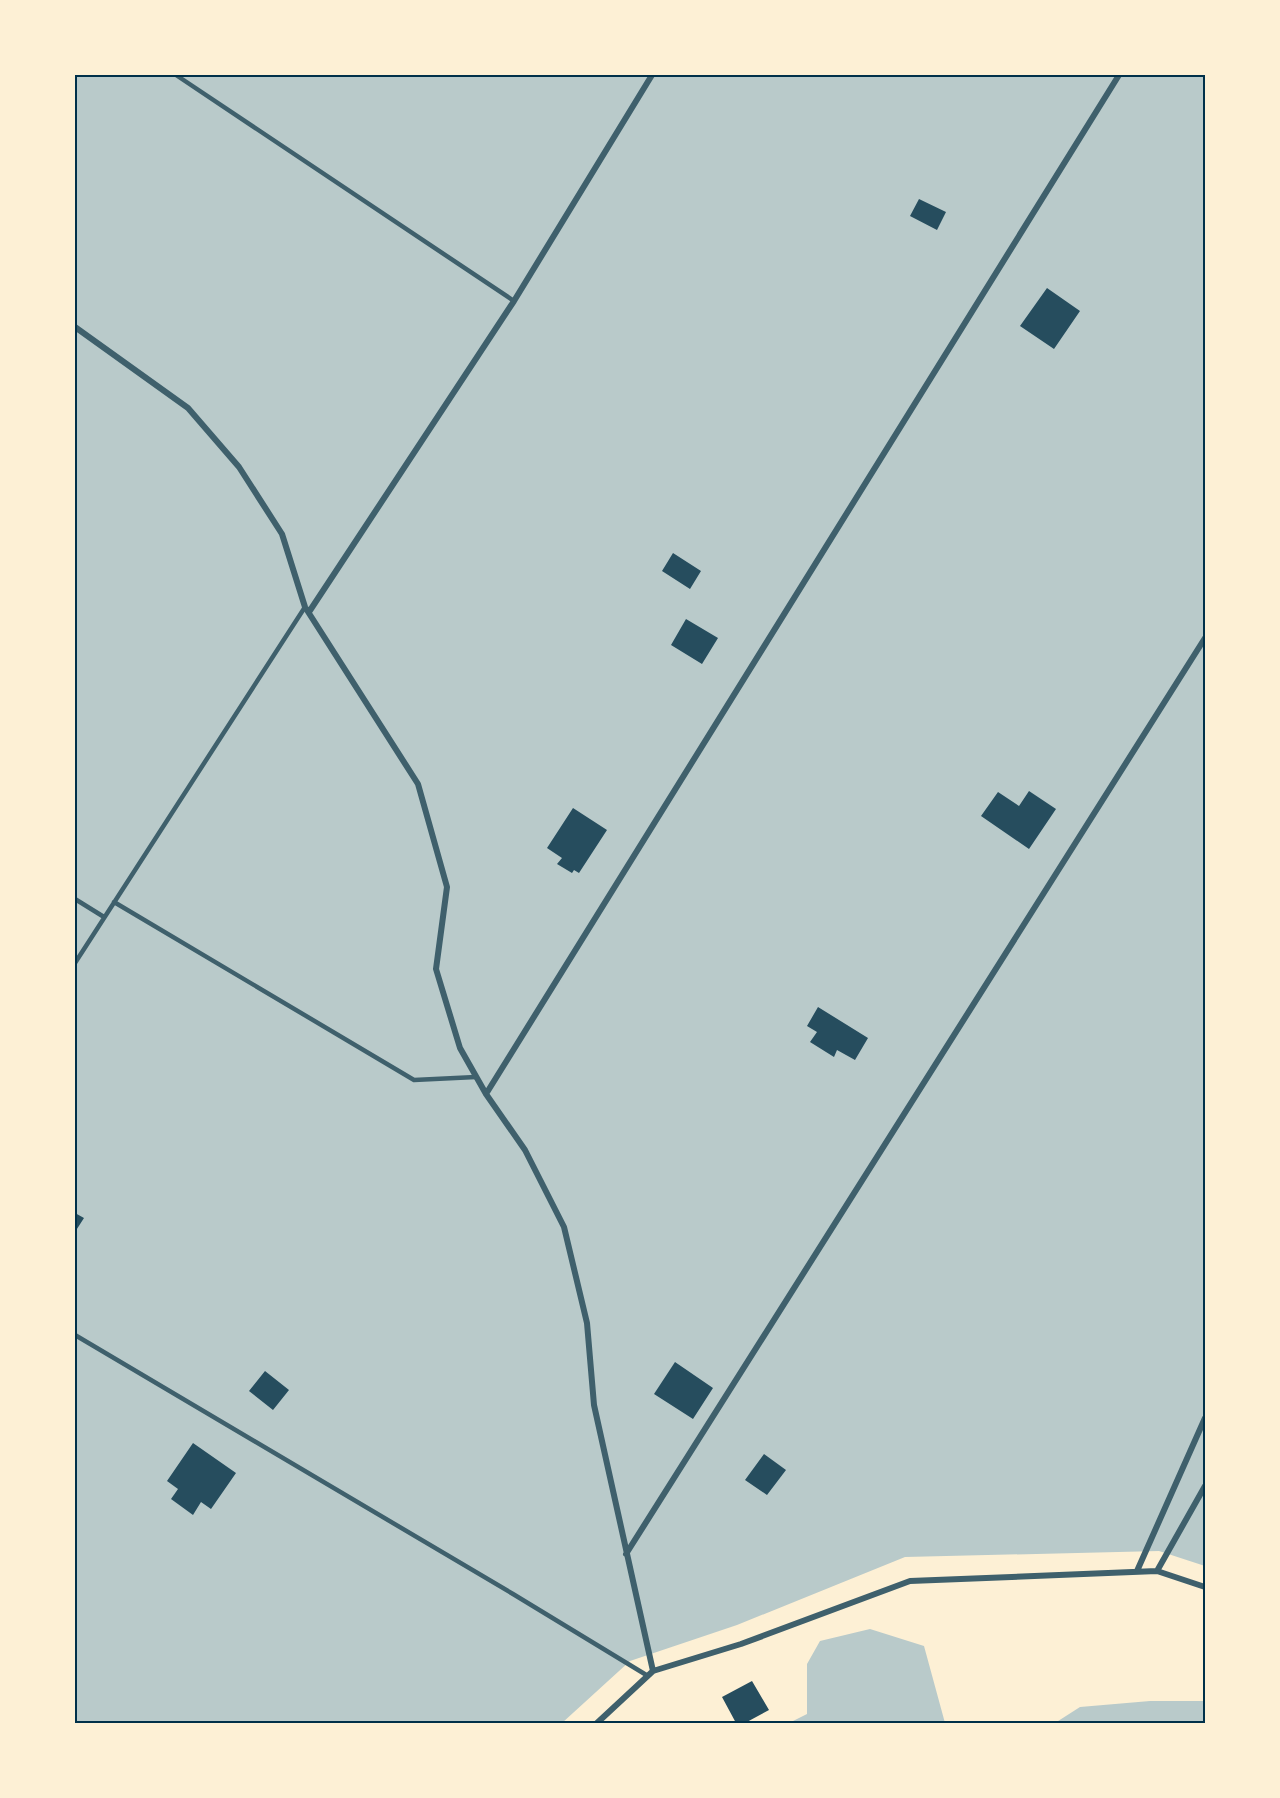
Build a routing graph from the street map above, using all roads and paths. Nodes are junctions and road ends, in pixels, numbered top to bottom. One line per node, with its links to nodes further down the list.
1 (176, 75): 4 (lane)
2 (652, 75): 4 (street)
3 (1119, 75): 13 (street)
4 (514, 301): 6 (street)
5 (75, 327): 6 (street)
6 (307, 609): 9 (lane); 12 (street)
7 (1205, 638): 17 (street)
8 (75, 899): 10 (lane)
9 (114, 902): 10 (lane); 12 (lane)
10 (104, 917): 11 (lane)
11 (75, 963)
12 (476, 1077): 13 (street)
13 (486, 1095): 17 (street)
14 (75, 1335): 21 (lane)
15 (1205, 1418): 18 (street)
16 (1205, 1486): 19 (street)
17 (626, 1554): 21 (street)
18 (1137, 1571): 19 (street); 21 (street)
19 (1157, 1571): 20 (street)
20 (1205, 1587)
21 (650, 1674): 22 (street)
22 (597, 1723)

